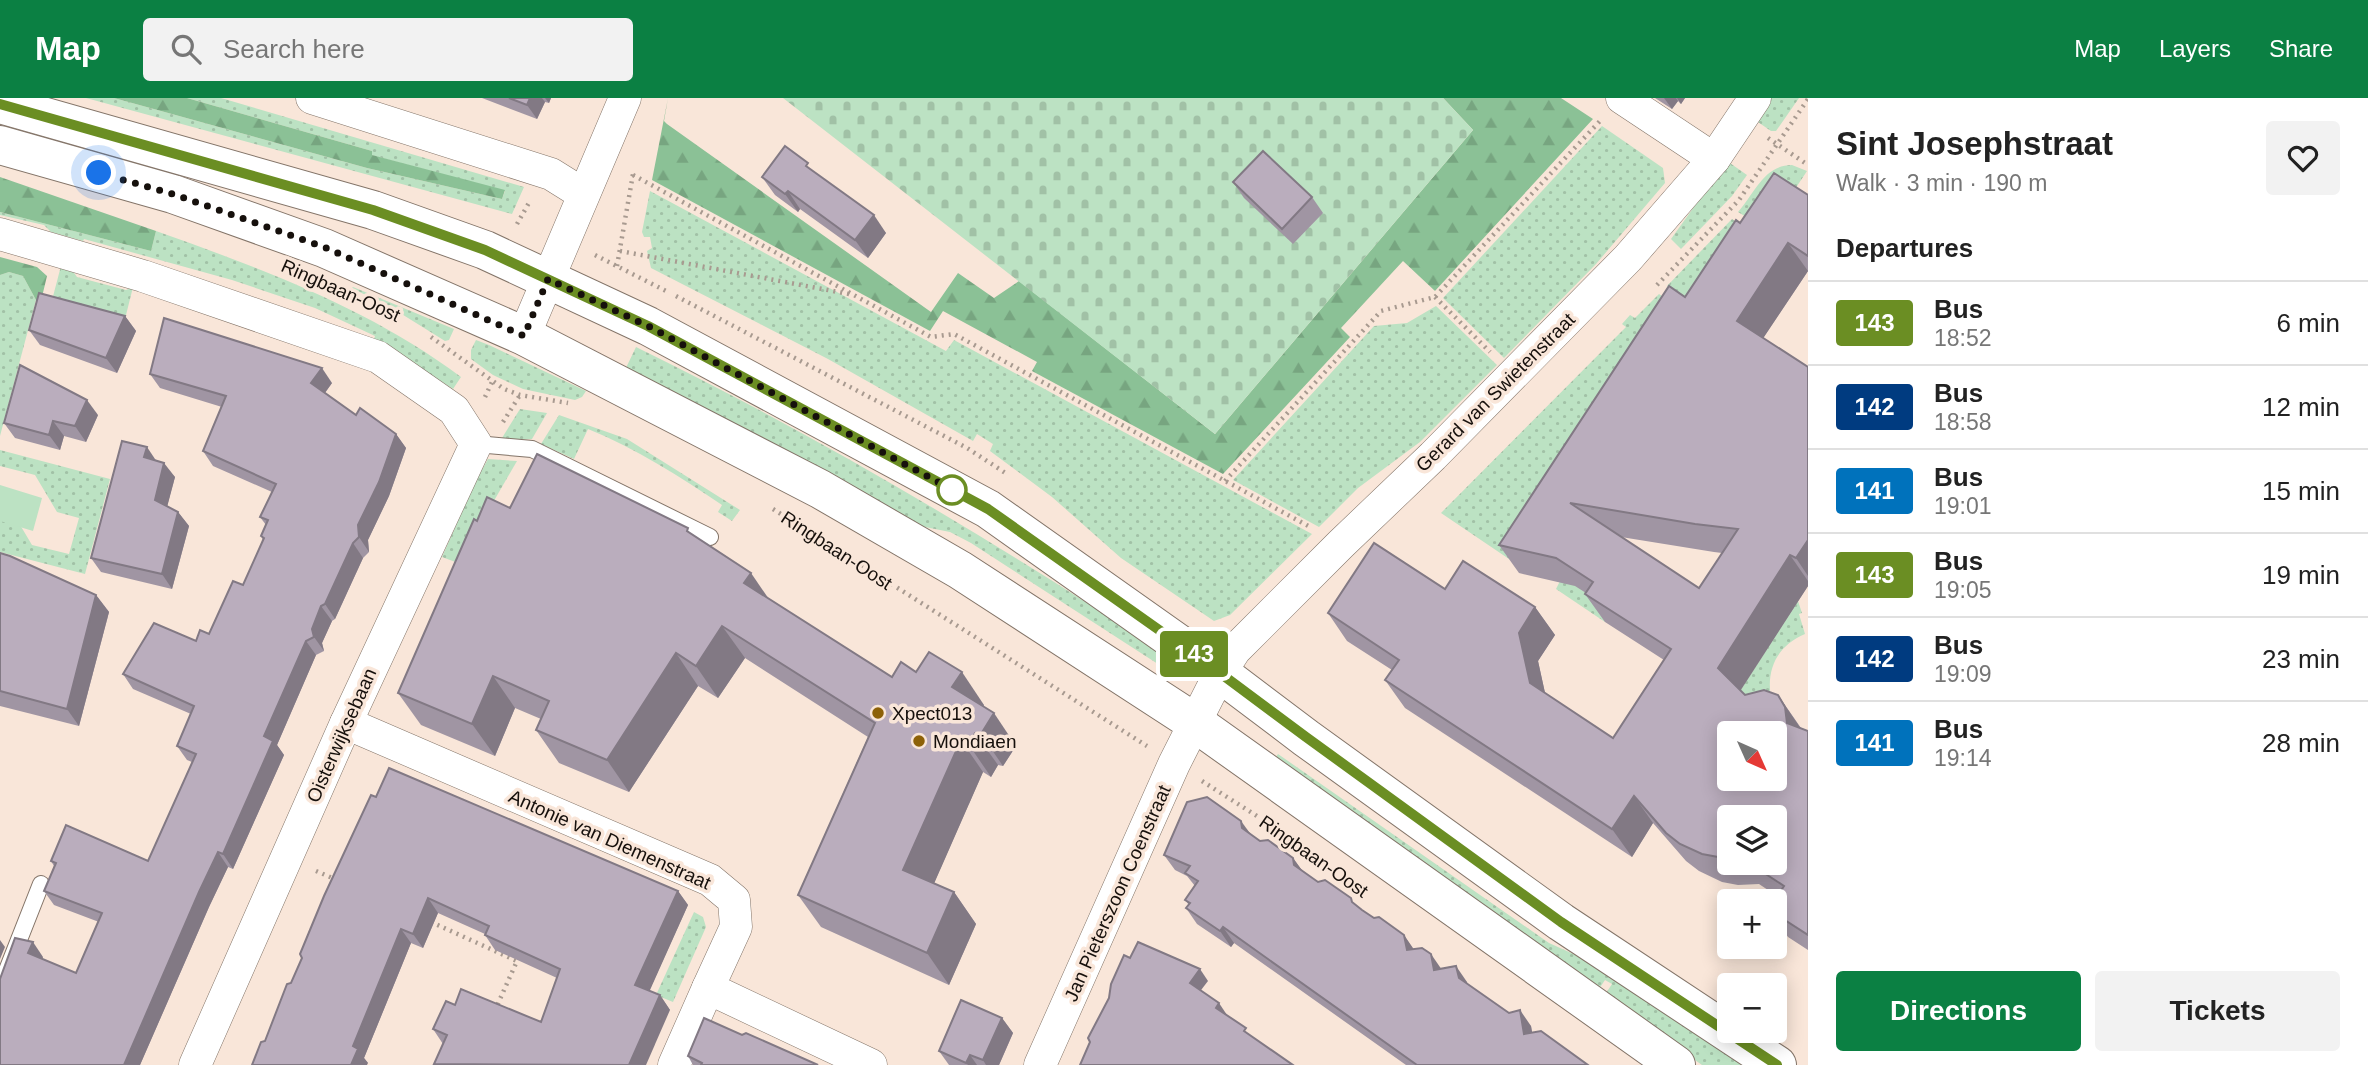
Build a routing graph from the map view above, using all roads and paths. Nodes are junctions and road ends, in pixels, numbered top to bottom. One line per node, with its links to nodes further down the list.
1 (312, 98): 12 (street)
2 (625, 98): 14 (street)
3 (1808, 99): 7 (path)
4 (0, 104): 17 (main road)
5 (1633, 106): 9 (street); 22 (path)
6 (1748, 109): 7 (path); 9 (street, Gerard van Swietenstraat)
7 (1777, 144): 11 (path); 20 (path)
8 (0, 145): 23 (main road, Ringbaan-Oost)
9 (1714, 159): 27 (street, Gerard van Swietenstraat)
10 (635, 163): 13 (path)
11 (1808, 165)
12 (551, 173): 14 (street); 17 (path)
13 (633, 176): 16 (path); 21 (path)
14 (583, 194): 19 (street)
15 (0, 234): 29 (street)
16 (620, 251): 18 (path); 21 (path)
17 (502, 258): 19 (main road)
18 (617, 266)
19 (548, 279): 25 (street); 34 (main road)
20 (1667, 292)
21 (853, 295): 30 (path)
22 (1435, 297): 27 (path); 30 (path)
23 (477, 315): 25 (main road, Ringbaan-Oost); 26 (path)
24 (426, 334): 26 (path)
25 (524, 336): 35 (main road, Ringbaan-Oost)
26 (458, 357): 28 (path)
27 (1514, 374): 33 (street, Gerard van Swietenstraat)
28 (570, 403)
29 (475, 444): 32 (lane); 36 (street, Oisterwijksebaan)
30 (1225, 481): 33 (path)
31 (771, 508): 37 (path, Ringbaan-Oost)
32 (710, 537)
33 (1341, 544): 34 (street, Gerard van Swietenstraat)
34 (1220, 673): 35 (street); 51 (main road)
35 (1194, 722): 37 (street, Jan Pieterszoon Coenstraat); 50 (main road, Ringbaan-Oost)
36 (346, 723): 39 (street, Oisterwijksebaan); 44 (street, Antonie van Diemenstraat)
37 (1174, 764): 38 (path, Ringbaan-Oost); 49 (street, Jan Pieterszoon Coenstraat)
38 (1280, 832)
39 (287, 858): 41 (path); 46 (street, Oisterwijksebaan)
40 (41, 884): 43 (lane)
41 (347, 885)
42 (420, 917): 45 (path)
43 (0, 988)
44 (708, 988): 47 (street, Antonie van Diemenstraat); 48 (street)
45 (492, 1019)
46 (195, 1065)
47 (674, 1065)
48 (872, 1065)
49 (1041, 1065)
50 (1676, 1065)
51 (1777, 1065)

